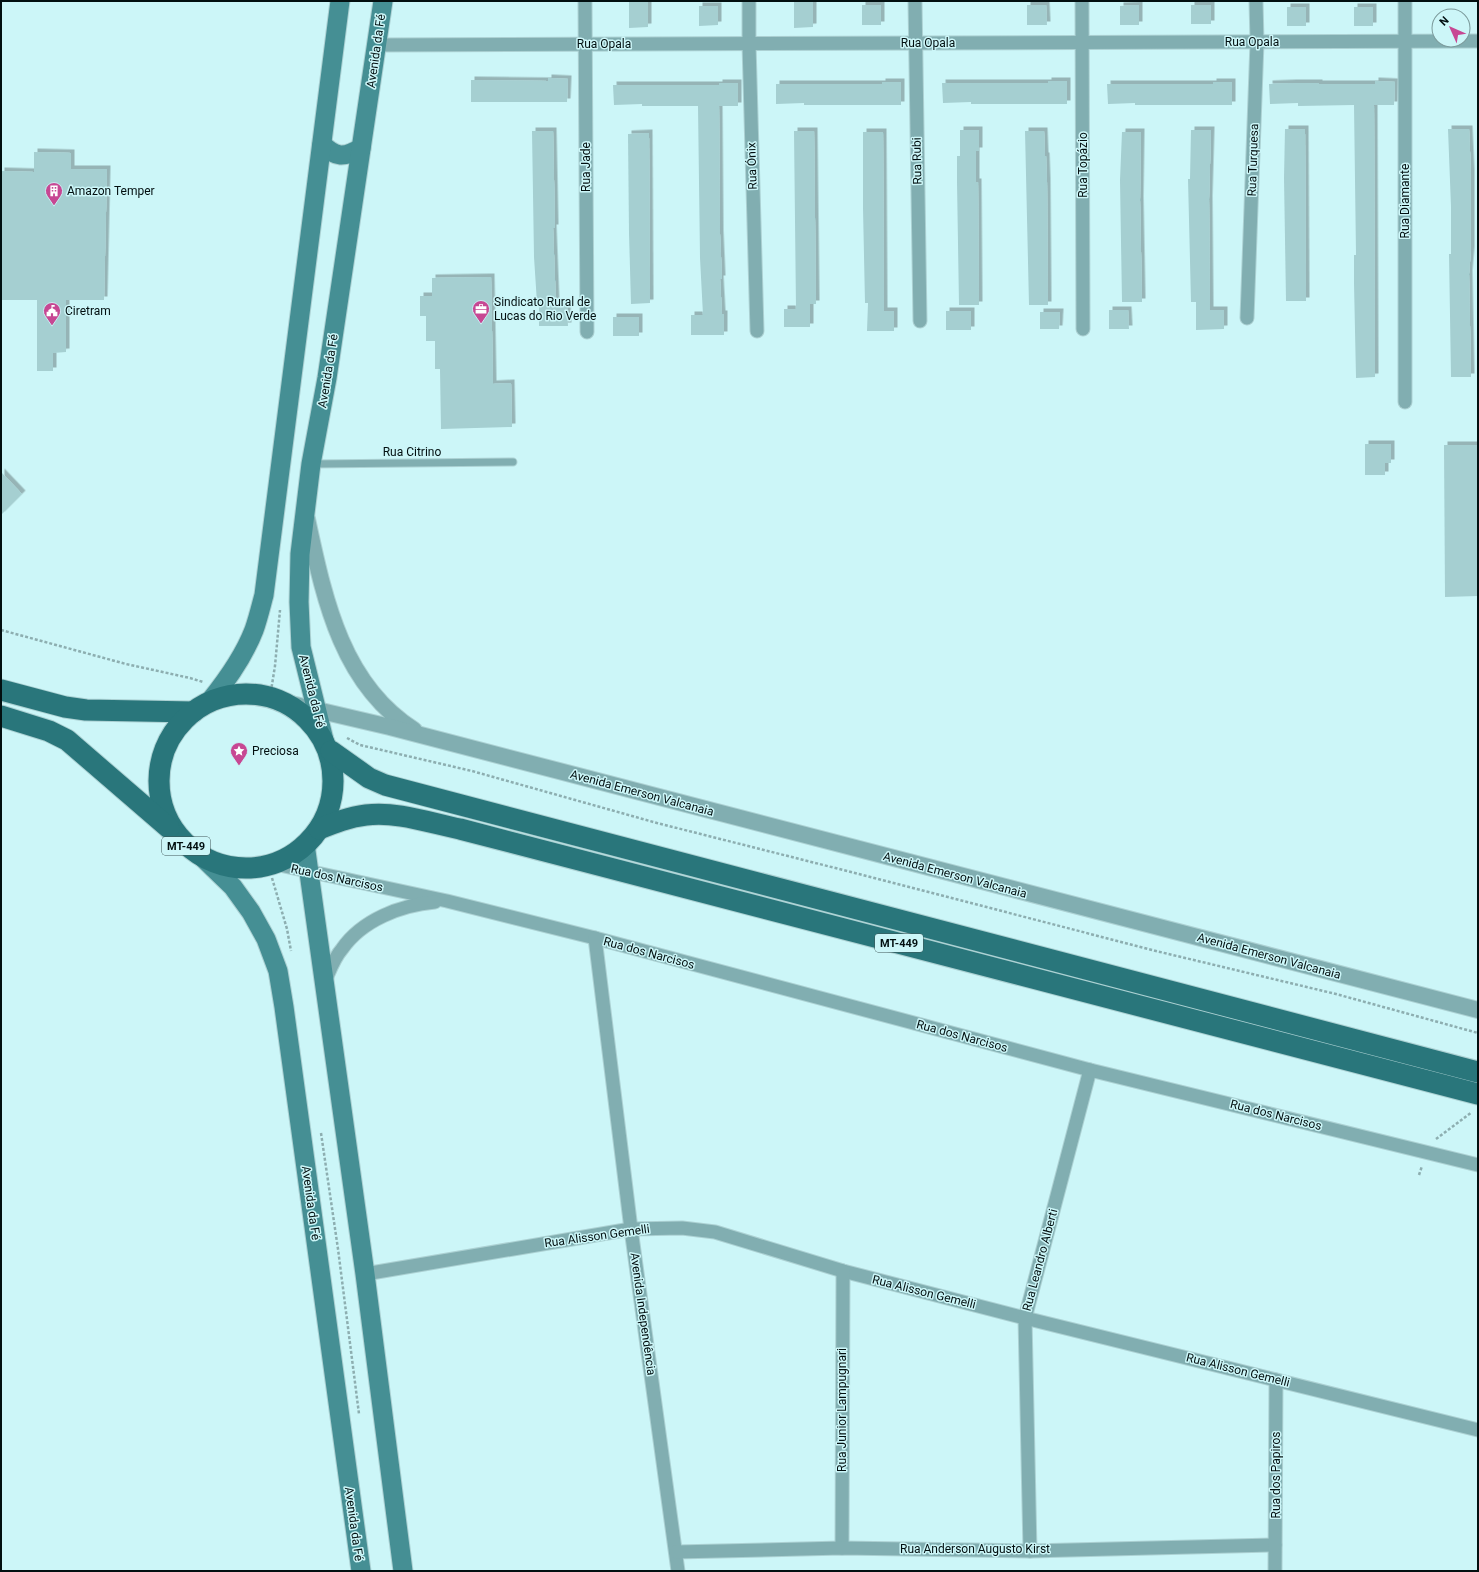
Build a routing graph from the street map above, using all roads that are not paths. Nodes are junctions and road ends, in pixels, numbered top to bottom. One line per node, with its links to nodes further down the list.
1 (340, 1): 17 (main road)
2 (383, 1): 16 (main road, Avenida da Fé)
3 (585, 1): 14 (street, Rua Jade)
4 (749, 1): 15 (street, Rua Ónix)
5 (915, 1): 12 (street, Rua Rubi)
6 (1082, 1): 13 (street, Rua Topázio)
7 (1256, 1): 9 (street, Rua Turquesa)
8 (1405, 1): 10 (street, Rua Diamante)
9 (1257, 42): 10 (street, Rua Opala); 13 (street, Rua Opala); 19 (street, Rua Turquesa)
10 (1405, 42): 11 (street, Rua Opala); 24 (street, Rua Diamante)
11 (1478, 42)
12 (915, 43): 13 (street, Rua Opala); 15 (street, Rua Opala); 20 (street, Rua Rubi)
13 (1082, 43): 21 (street, Rua Topázio)
14 (585, 44): 15 (street, Rua Opala); 16 (street, Rua Opala); 23 (street, Rua Jade)
15 (749, 44): 22 (street, Rua Ónix)
16 (377, 45): 18 (main road, Avenida da Fé)
17 (322, 144): 18 (main road); 29 (main road)
18 (361, 148): 26 (main road, Avenida da Fé)
19 (1247, 318)
20 (920, 320)
21 (1083, 329)
22 (757, 331)
23 (587, 332)
24 (1405, 402)
25 (513, 462): 26 (lane, Rua Citrino)
26 (312, 464): 27 (main road, Avenida da Fé)
27 (305, 510): 31 (main road, Avenida da Fé); 34 (street)
28 (1, 690): 32 (main road)
29 (215, 695): 30 (main road, MT-449); 32 (main road, MT-449)
30 (287, 703): 31 (street); 35 (main road, MT-449)
31 (317, 710): 34 (street); 35 (main road, Avenida da Fé)
32 (192, 712): 36 (main road, MT-449)
33 (1, 716): 36 (main road, MT-449)
34 (433, 739): 44 (street, Avenida Emerson Valcanaia)
35 (327, 745): 37 (main road, MT-449); 46 (main road, MT-449)
36 (173, 831): 38 (main road, MT-449)
37 (312, 837): 39 (main road, MT-449); 40 (main road); 47 (main road, MT-449)
38 (203, 858): 39 (main road, MT-449); 59 (main road, Avenida da Fé)
39 (275, 864): 40 (street, Rua dos Narcisos)
40 (309, 872): 41 (street, Rua dos Narcisos); 43 (main road)
41 (447, 901): 42 (street, Rua dos Narcisos); 43 (street, Rua dos Narcisos)
42 (595, 938): 45 (street, Rua dos Narcisos); 49 (street, Avenida Independência)
43 (324, 984): 51 (main road)
44 (1478, 1010)
45 (1090, 1070): 48 (street, Rua dos Narcisos); 52 (street, Rua Leandro Alberti)
46 (1478, 1072)
47 (1478, 1094)
48 (1478, 1165)
49 (632, 1229): 50 (street, Rua Alisson Gemelli); 51 (street, Rua Alisson Gemelli); 58 (street, Avenida Independência)
50 (843, 1271): 52 (street, Rua Alisson Gemelli); 56 (street, Rua Junior Lampugnari)
51 (365, 1274): 60 (main road)
52 (1025, 1318): 53 (street, Rua Alisson Gemelli); 57 (street, Rua Leandro Alberti)
53 (1276, 1380): 54 (street, Rua Alisson Gemelli); 55 (street, Rua dos Papiros)
54 (1478, 1430)
55 (1275, 1545): 57 (street, Rua Anderson Augusto Kirst); 62 (street, Rua dos Papiros)
56 (842, 1548): 57 (street, Rua Anderson Augusto Kirst); 58 (street, Rua Anderson Augusto Kirst)
57 (1030, 1551)
58 (676, 1552): 61 (street, Avenida Independência)
59 (361, 1571)
60 (403, 1571)
61 (678, 1571)
62 (1275, 1571)

